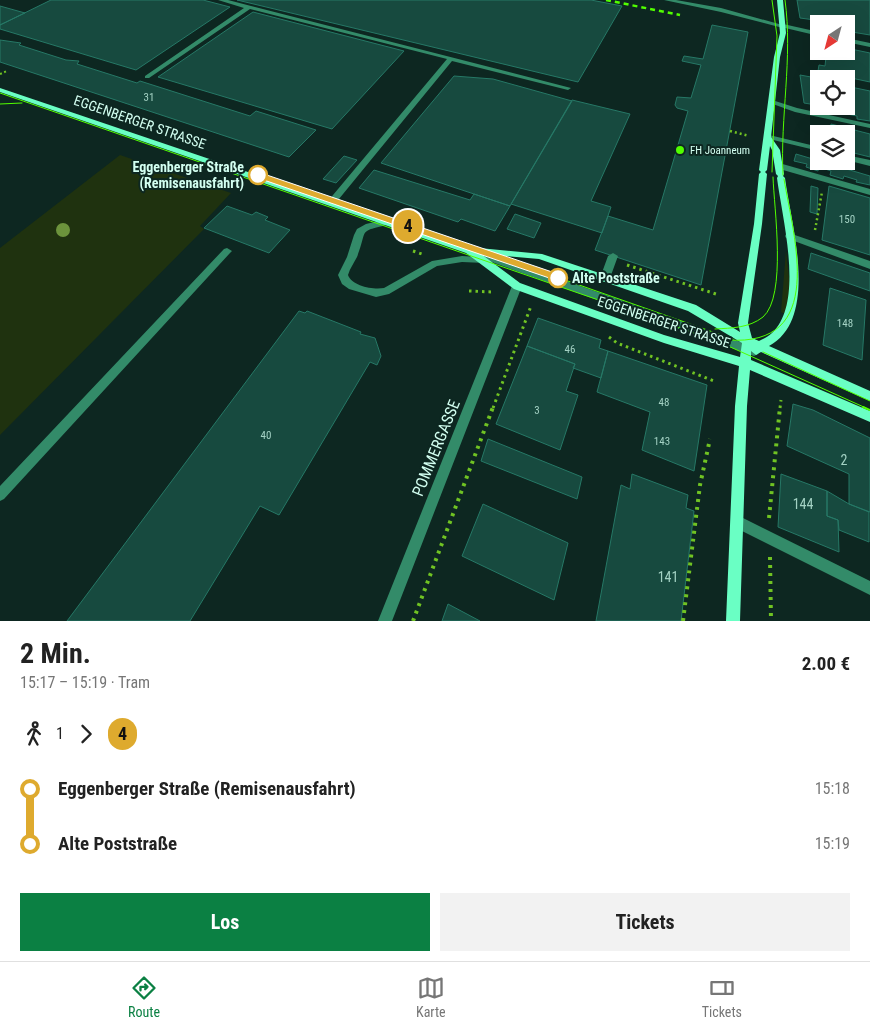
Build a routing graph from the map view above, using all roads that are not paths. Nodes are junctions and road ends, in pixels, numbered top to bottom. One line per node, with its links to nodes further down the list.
1 (220, 0): 4 (street)
2 (667, 0): 5 (street)
3 (780, 0): 5 (main road)
4 (249, 7): 9 (street); 10 (street)
5 (783, 26): 6 (street); 13 (main road)
6 (810, 32)
7 (855, 42): 8 (street)
8 (870, 45)
9 (451, 58): 11 (street); 24 (street)
10 (147, 77)
11 (568, 88)
12 (0, 90): 24 (main road, EGGENBERGER STRASSE)
13 (772, 102): 15 (street); 18 (main road)
14 (809, 104): 15 (street)
15 (810, 113)
16 (819, 115): 17 (street)
17 (870, 126)
18 (768, 137): 19 (street); 22 (main road); 34 (main road)
19 (810, 147)
20 (855, 159): 21 (street)
21 (870, 163)
22 (780, 173): 23 (street); 26 (main road)
23 (870, 192)
24 (331, 203): 25 (main road, EGGENBERGER STRASSE)
25 (387, 222): 27 (main road, EGGENBERGER STRASSE); 30 (street)
26 (789, 236): 31 (street); 34 (main road)
27 (469, 250): 30 (main road, EGGENBERGER STRASSE); 32 (main road, EGGENBERGER STRASSE); 34 (street)
28 (227, 251): 38 (street)
29 (613, 258): 32 (street)
30 (482, 261): 33 (main road, EGGENBERGER STRASSE)
31 (870, 265)
32 (605, 278): 34 (main road, EGGENBERGER STRASSE)
33 (517, 286): 35 (main road, EGGENBERGER STRASSE); 41 (street, POMMERGASSE)
34 (752, 347): 35 (main road); 36 (main road, EGGENBERGER STRASSE)
35 (746, 362): 37 (main road, EGGENBERGER STRASSE); 39 (main road)
36 (870, 396)
37 (870, 417)
38 (0, 495)
39 (737, 521): 40 (street); 42 (main road)
40 (870, 588)
41 (385, 621)
42 (733, 621)

